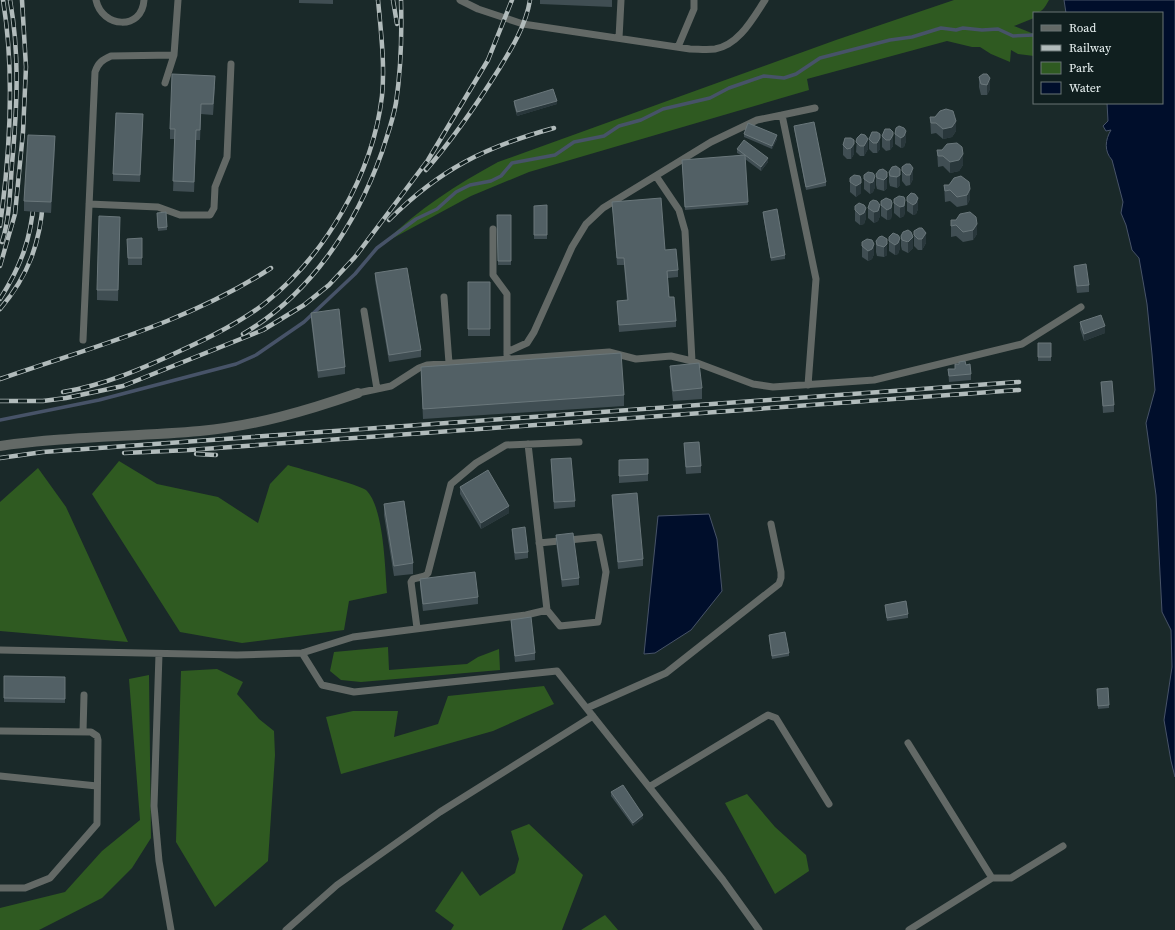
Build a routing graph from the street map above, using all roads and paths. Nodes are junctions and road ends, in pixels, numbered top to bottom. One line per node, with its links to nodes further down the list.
1 (96, 0): 2 (lane)
2 (144, 0)
3 (178, 0): 10 (lane)
4 (460, 0): 8 (lane)
5 (621, 0): 8 (lane)
6 (694, 0): 9 (lane)
7 (765, 0): 9 (lane)
8 (619, 38): 9 (lane)
9 (678, 47)
10 (174, 55): 12 (lane); 16 (lane)
11 (231, 64): 16 (lane)
12 (165, 83)
13 (814, 108): 14 (lane)
14 (782, 115): 15 (lane); 25 (lane)
15 (656, 176): 22 (lane); 23 (lane)
16 (89, 204): 21 (lane)
17 (493, 229): 22 (lane)
18 (444, 297): 24 (lane)
19 (1081, 307): 25 (lane)
20 (364, 311): 26 (lane)
21 (83, 340)
22 (507, 355): 23 (lane); 24 (lane)
23 (692, 361): 25 (lane)
24 (449, 363): 26 (lane)
25 (808, 385)
26 (377, 389): 27 (lane)
27 (358, 393): 30 (street)
28 (579, 442): 29 (lane)
29 (528, 444): 32 (lane); 34 (lane)
30 (0, 446)
31 (771, 524): 39 (lane)
32 (539, 543): 33 (lane); 33 (lane)
33 (547, 610): 34 (lane)
34 (417, 628): 36 (lane)
35 (0, 650): 37 (lane)
36 (302, 653): 37 (lane); 39 (lane)
37 (159, 654): 51 (lane)
38 (84, 695): 42 (lane)
39 (587, 708): 40 (lane)
40 (593, 716): 46 (lane); 52 (lane)
41 (0, 731): 42 (lane)
42 (83, 732): 45 (lane)
43 (908, 743): 49 (lane)
44 (0, 776): 45 (lane)
45 (97, 786): 50 (lane)
46 (649, 787): 47 (lane); 53 (lane)
47 (829, 804)
48 (1063, 846): 49 (lane)
49 (992, 878): 54 (lane)
50 (0, 888)
51 (171, 930)
52 (286, 930)
53 (759, 930)
54 (909, 930)

